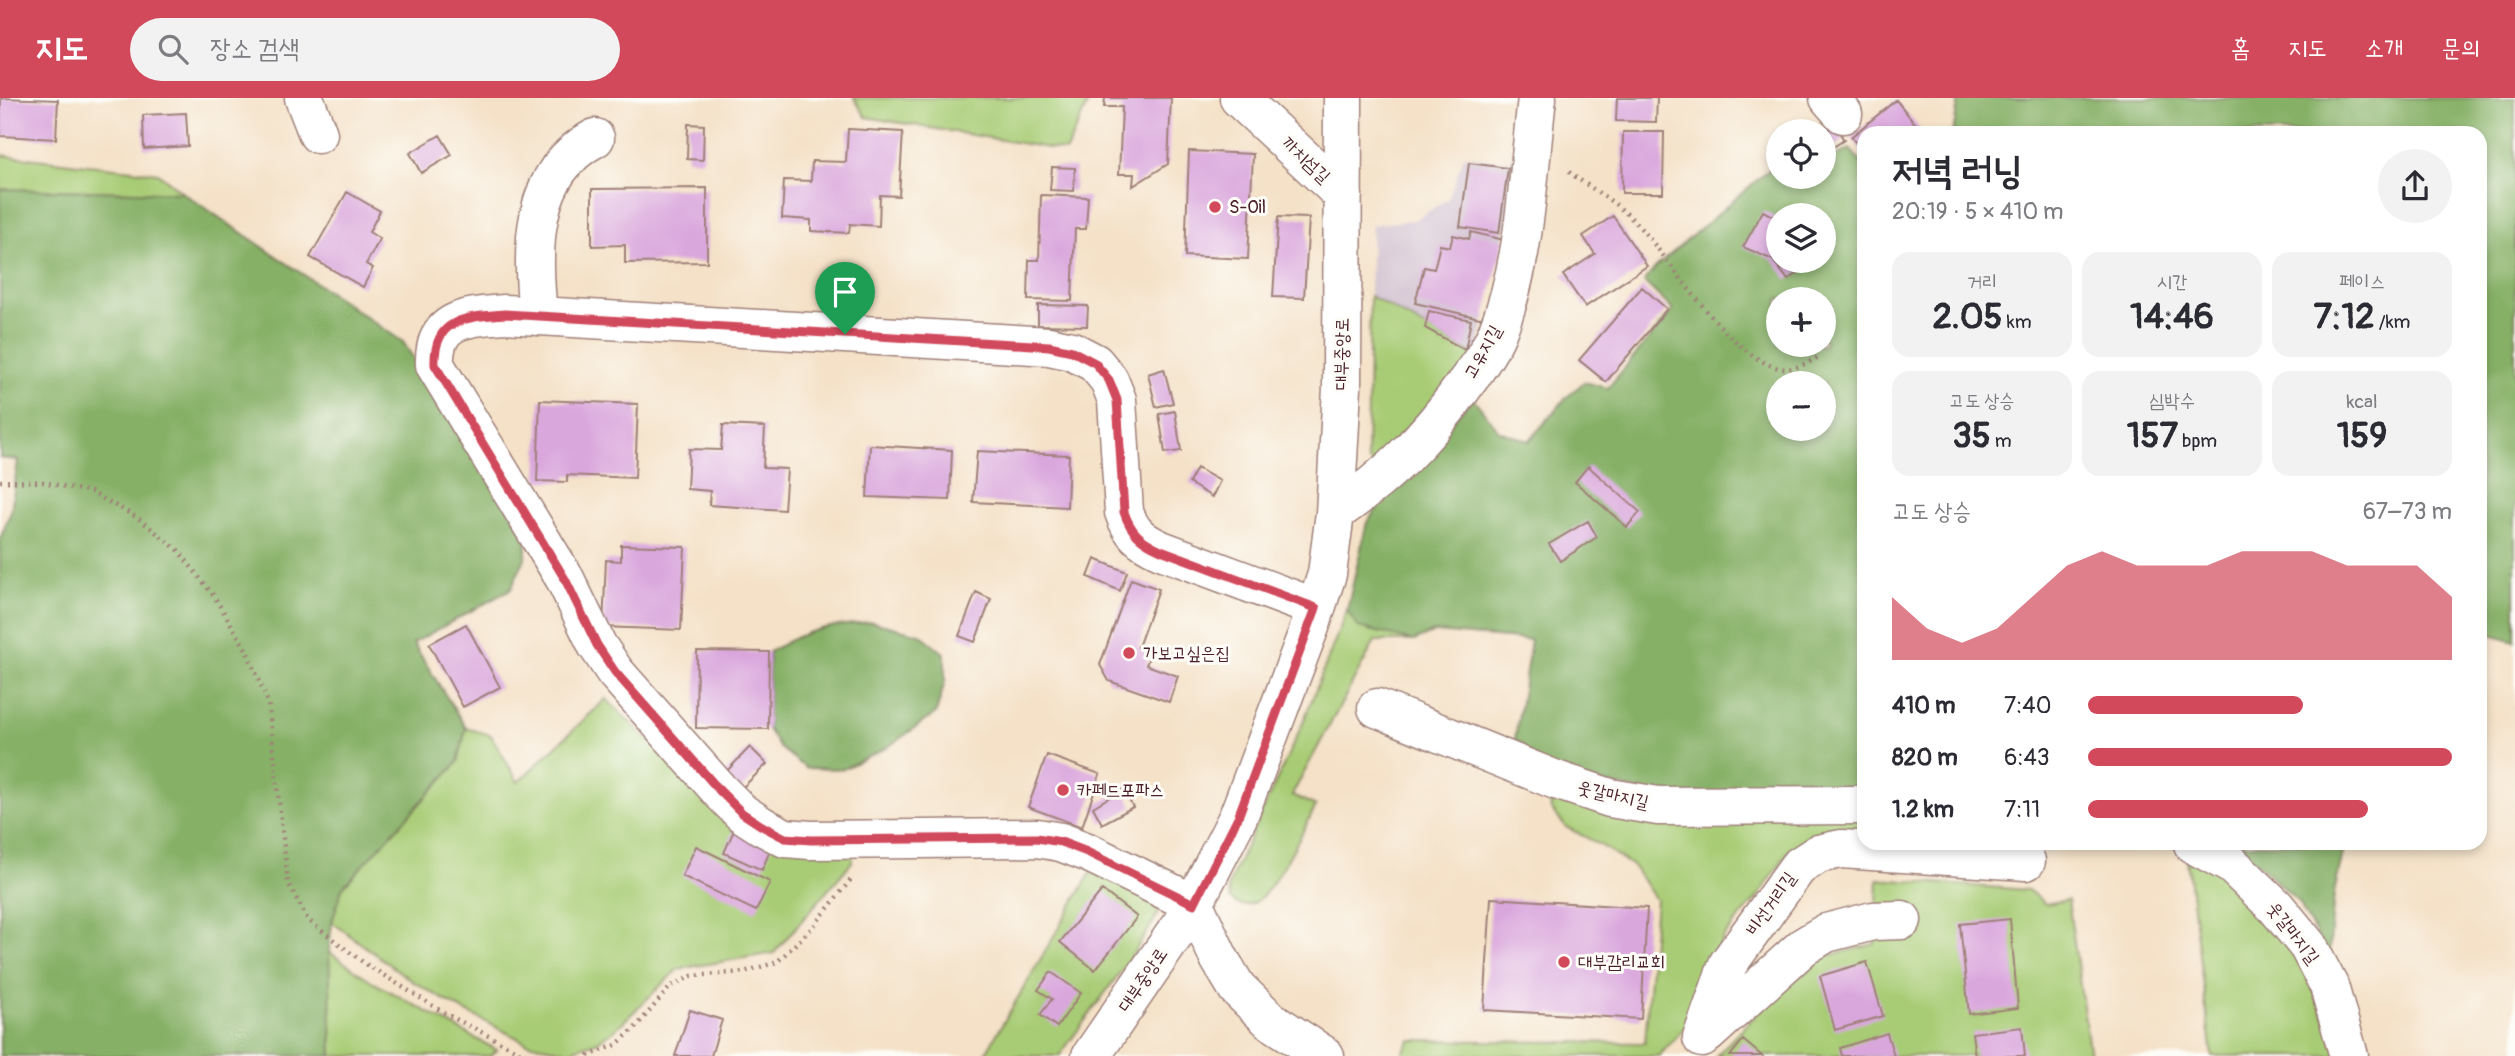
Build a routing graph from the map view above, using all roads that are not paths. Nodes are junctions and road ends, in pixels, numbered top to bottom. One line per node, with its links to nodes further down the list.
1 (304, 98): 5 (street)
2 (1239, 98): 7 (street, 까치섬길)
3 (1343, 98): 7 (street, 대부중앙로)
4 (1537, 98): 9 (street, 고유지길)
5 (318, 134)
6 (595, 138): 8 (street)
7 (1343, 195): 9 (street, 대부중앙로)
8 (538, 316): 10 (street); 15 (street)
9 (1335, 513): 10 (street, 대부중앙로)
10 (1316, 608): 15 (street, 대부중앙로)
11 (1377, 708): 12 (street, 웃갈마지길)
12 (1857, 805)
13 (2204, 850): 20 (street, 웃갈마지길)
14 (2026, 861): 17 (street, 비선거리길)
15 (1194, 904): 18 (street, 대부중앙로); 19 (street)
16 (1902, 920): 17 (street, 비선거리길)
17 (1694, 1047)
18 (1091, 1056)
19 (1325, 1056)
20 (2348, 1056)

